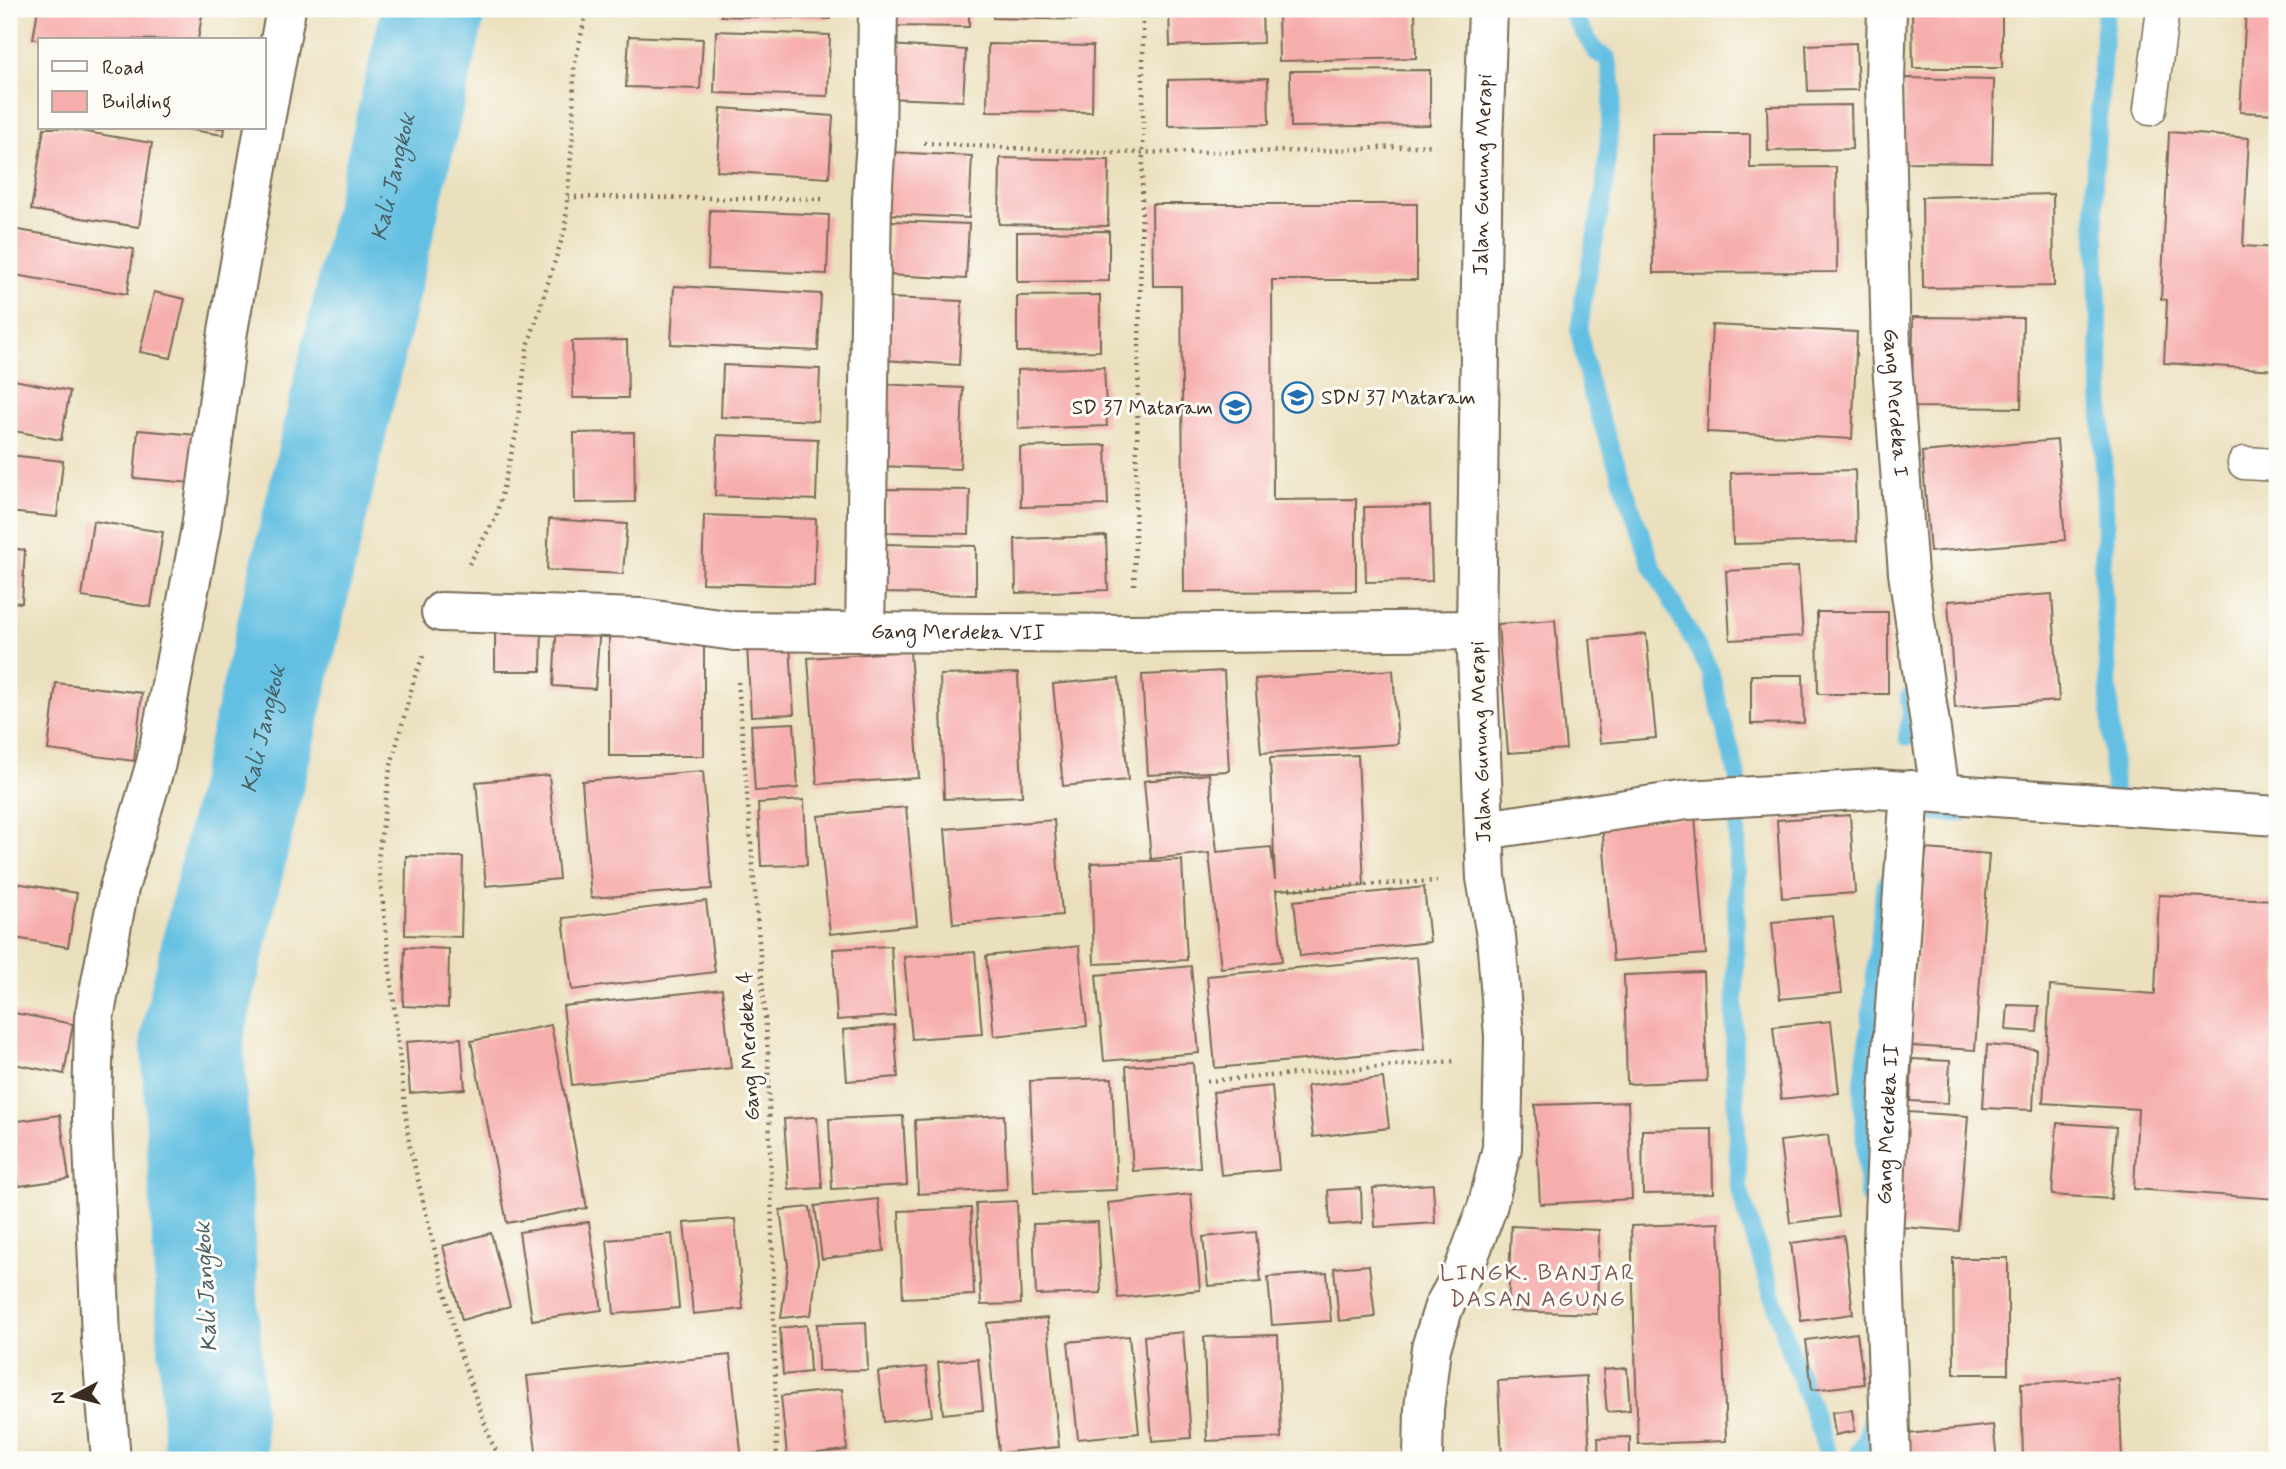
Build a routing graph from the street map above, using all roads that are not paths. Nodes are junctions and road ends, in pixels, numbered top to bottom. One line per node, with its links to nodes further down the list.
1 (286, 9): 7 (street)
2 (878, 9): 13 (street)
3 (1488, 9): 12 (street, Jalan Gunung Merapi)
4 (1887, 9): 14 (street, Gang Merdeka I)
5 (2163, 9): 6 (lane)
6 (2150, 109)
7 (266, 116)
8 (263, 130): 17 (street)
9 (2244, 463): 10 (lane)
10 (2277, 465)
11 (441, 612): 13 (street, Gang Merdeka VII)
12 (1476, 630): 13 (street, Gang Merdeka VII); 16 (street, Jalan Gunung Merapi)
13 (866, 633)
14 (1925, 791): 15 (street); 16 (street); 19 (street, Gang Merdeka II)
15 (2277, 816)
16 (1484, 830): 18 (street, Jalan Gunung Merapi)
17 (111, 1460)
18 (1423, 1460)
19 (1891, 1460)

